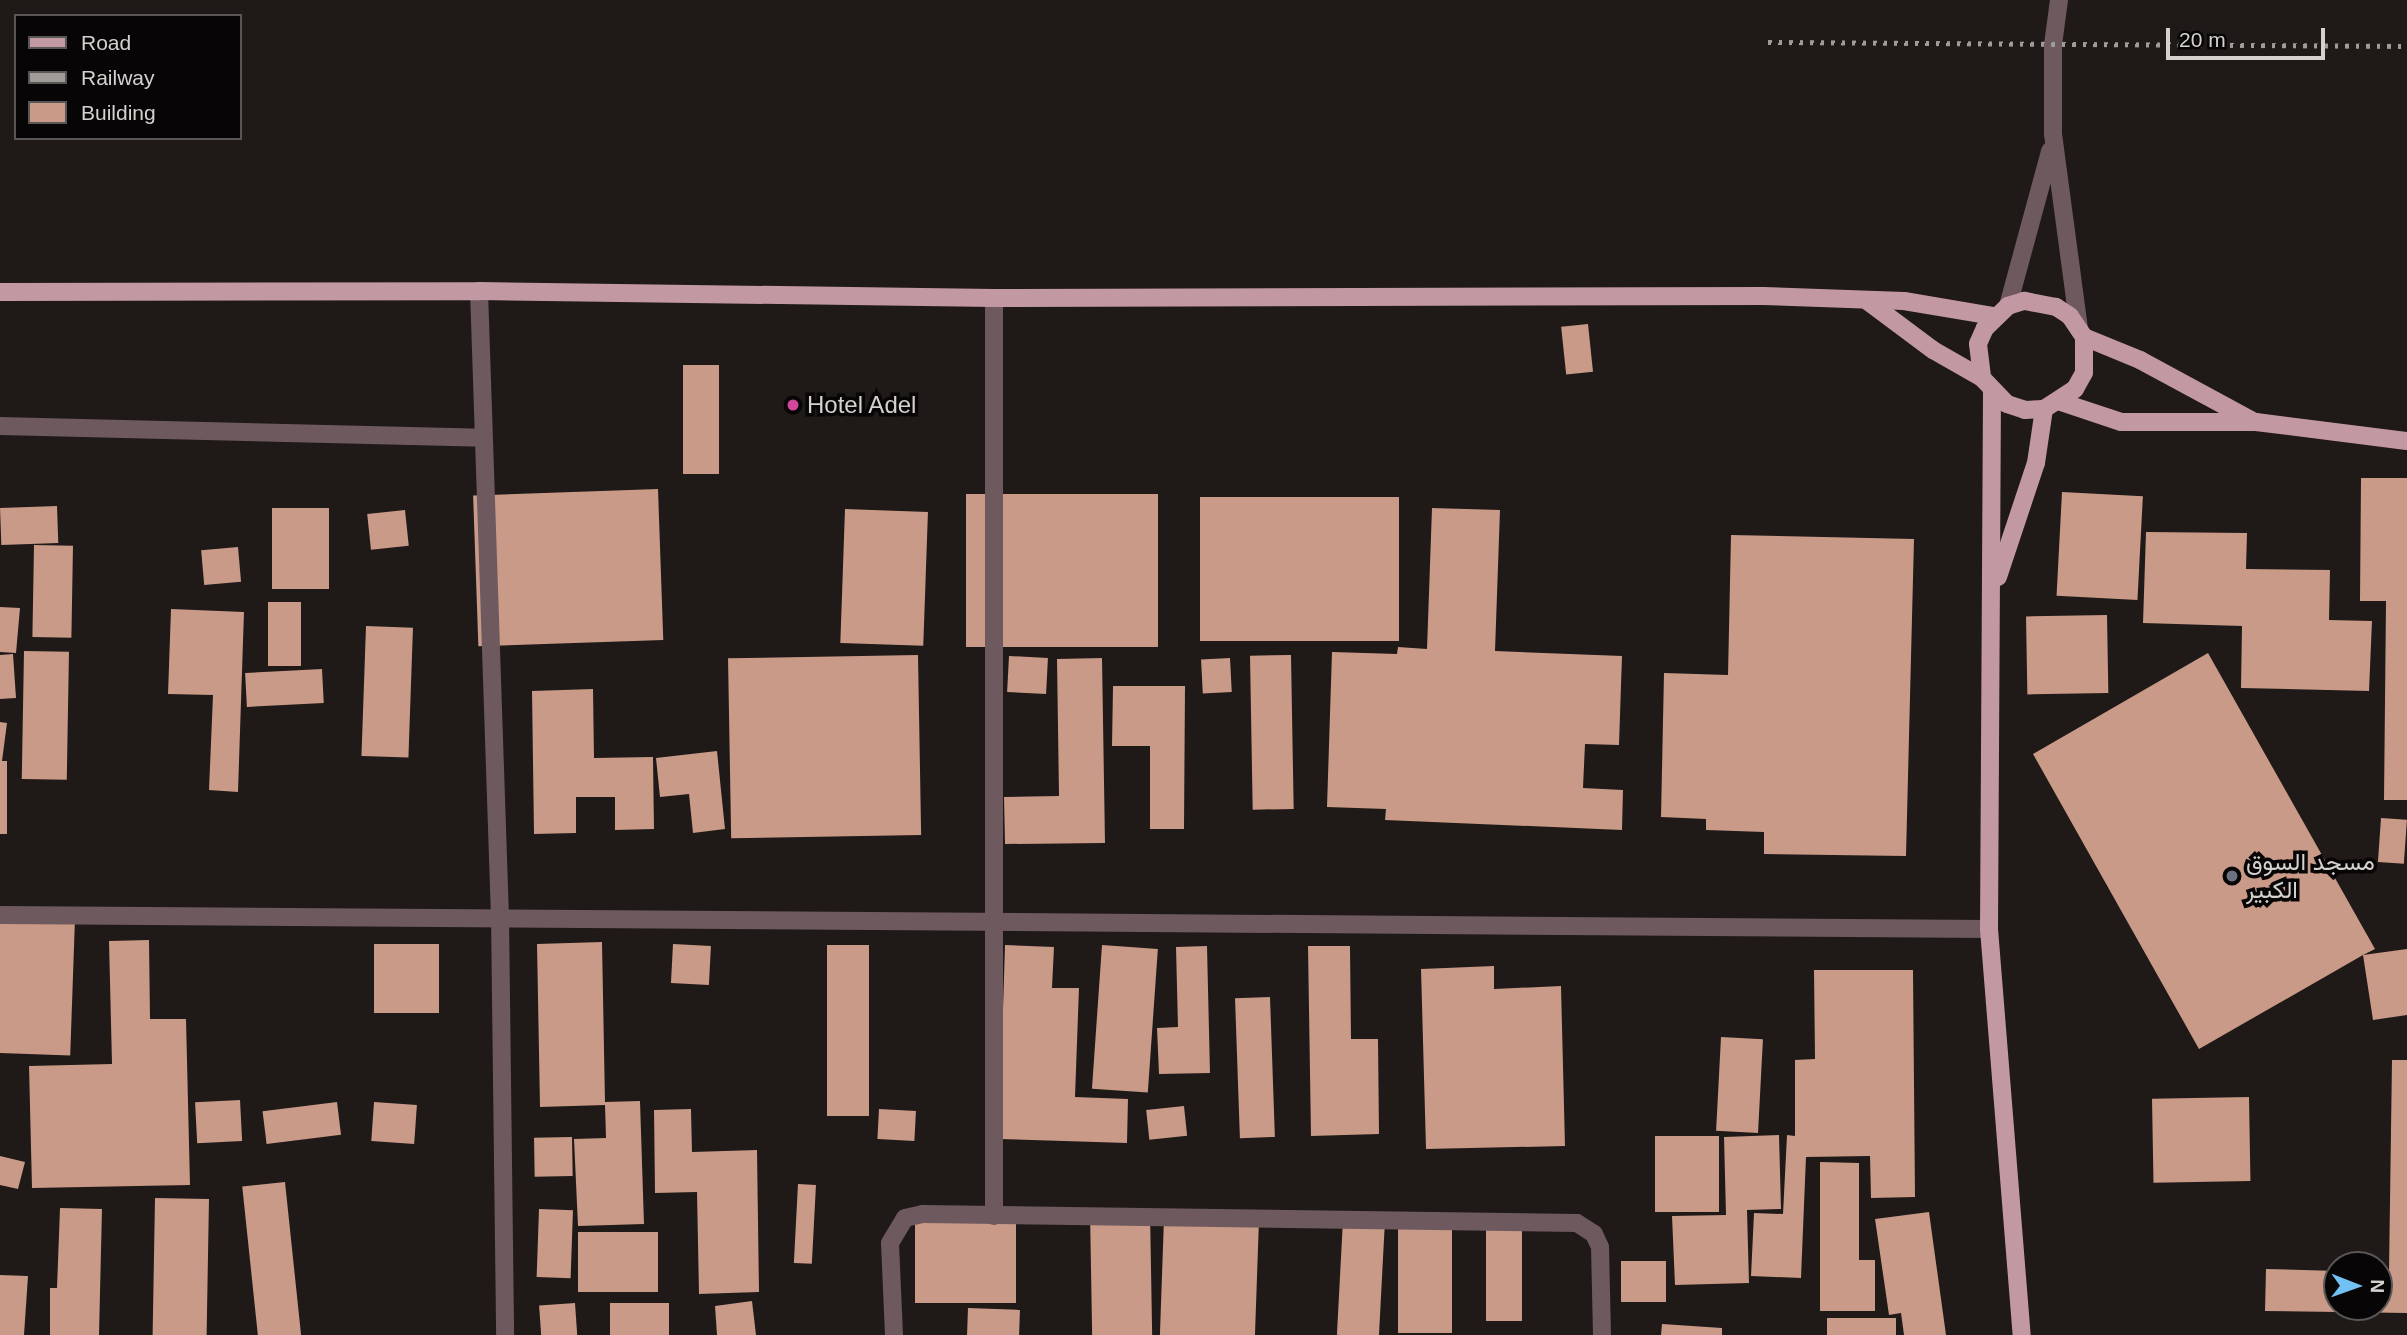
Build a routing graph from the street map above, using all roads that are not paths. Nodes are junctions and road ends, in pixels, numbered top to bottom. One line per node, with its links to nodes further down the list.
1 (2059, 0): 2 (street)
2 (2053, 134): 7 (street); 8 (street)
3 (478, 291): 4 (main road); 5 (main road); 15 (street)
4 (0, 292)
5 (994, 298): 6 (main road); 20 (street)
6 (1866, 300): 7 (main road); 9 (main road)
7 (2001, 311): 8 (main road); 9 (main road)
8 (2081, 333): 11 (main road); 13 (main road)
9 (1982, 378): 10 (main road)
10 (1992, 393): 12 (main road); 17 (main road)
11 (2061, 402): 12 (main road); 13 (main road)
12 (2044, 409): 17 (main road)
13 (2256, 422): 16 (main road)
14 (0, 426): 15 (street)
15 (483, 438): 19 (street)
16 (2407, 441)
17 (1994, 587): 21 (main road)
18 (0, 915): 19 (street)
19 (500, 916): 20 (street); 23 (street)
20 (992, 924): 21 (street); 22 (street)
21 (1989, 929): 26 (main road)
22 (994, 1216): 24 (street); 25 (street)
23 (505, 1335)
24 (894, 1335)
25 (1602, 1335)
26 (2022, 1335)

